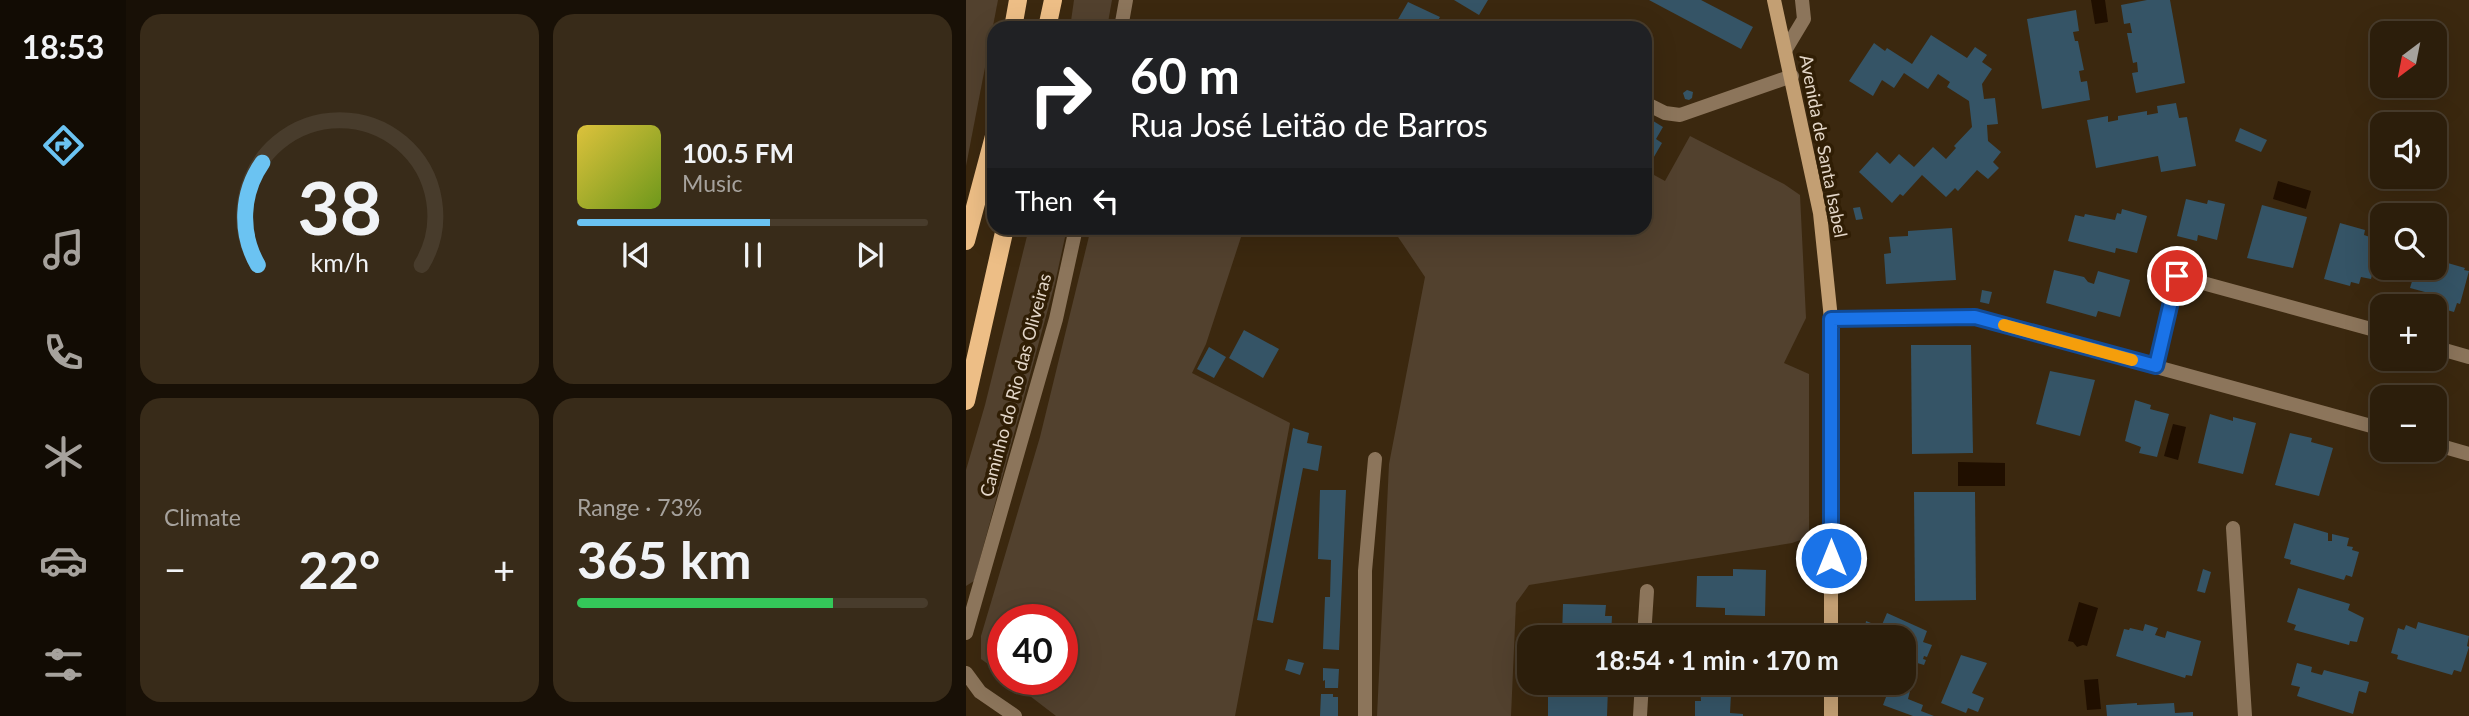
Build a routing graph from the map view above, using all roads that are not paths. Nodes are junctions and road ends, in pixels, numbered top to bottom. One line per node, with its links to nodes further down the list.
1 (1018, 0): 6 (main road)
2 (1053, 0): 7 (main road)
3 (1126, 0): 8 (street)
4 (1774, 0): 9 (street, Avenida de Santa Isabel)
5 (1802, 0): 9 (street)
6 (1014, 21)
7 (1048, 21)
8 (1122, 21)
9 (1786, 50): 10 (street, Avenida de Santa Isabel)
10 (1791, 76): 11 (street); 16 (street, Avenida de Santa Isabel)
11 (1652, 106)
12 (987, 162): 15 (main road)
13 (1003, 235): 21 (main road)
14 (1074, 235): 30 (street, Caminho do Rio das Oliveiras)
15 (966, 241)
16 (1831, 319): 20 (street); 29 (street, Avenida de Santa Isabel)
17 (2370, 329): 20 (street)
18 (2447, 350): 19 (street)
19 (2469, 356)
20 (2156, 366): 22 (street)
21 (966, 401)
22 (2370, 426)
23 (2447, 448): 24 (street)
24 (2469, 454)
25 (1375, 460): 35 (street)
26 (2233, 528): 38 (street)
27 (1647, 591): 28 (street)
28 (1645, 625)
29 (1831, 625)
30 (966, 633)
31 (966, 673): 34 (street)
32 (1641, 695): 36 (street)
33 (1831, 695): 37 (street)
34 (1015, 716)
35 (1365, 716)
36 (1640, 716)
37 (1831, 716)
38 (2245, 716)

